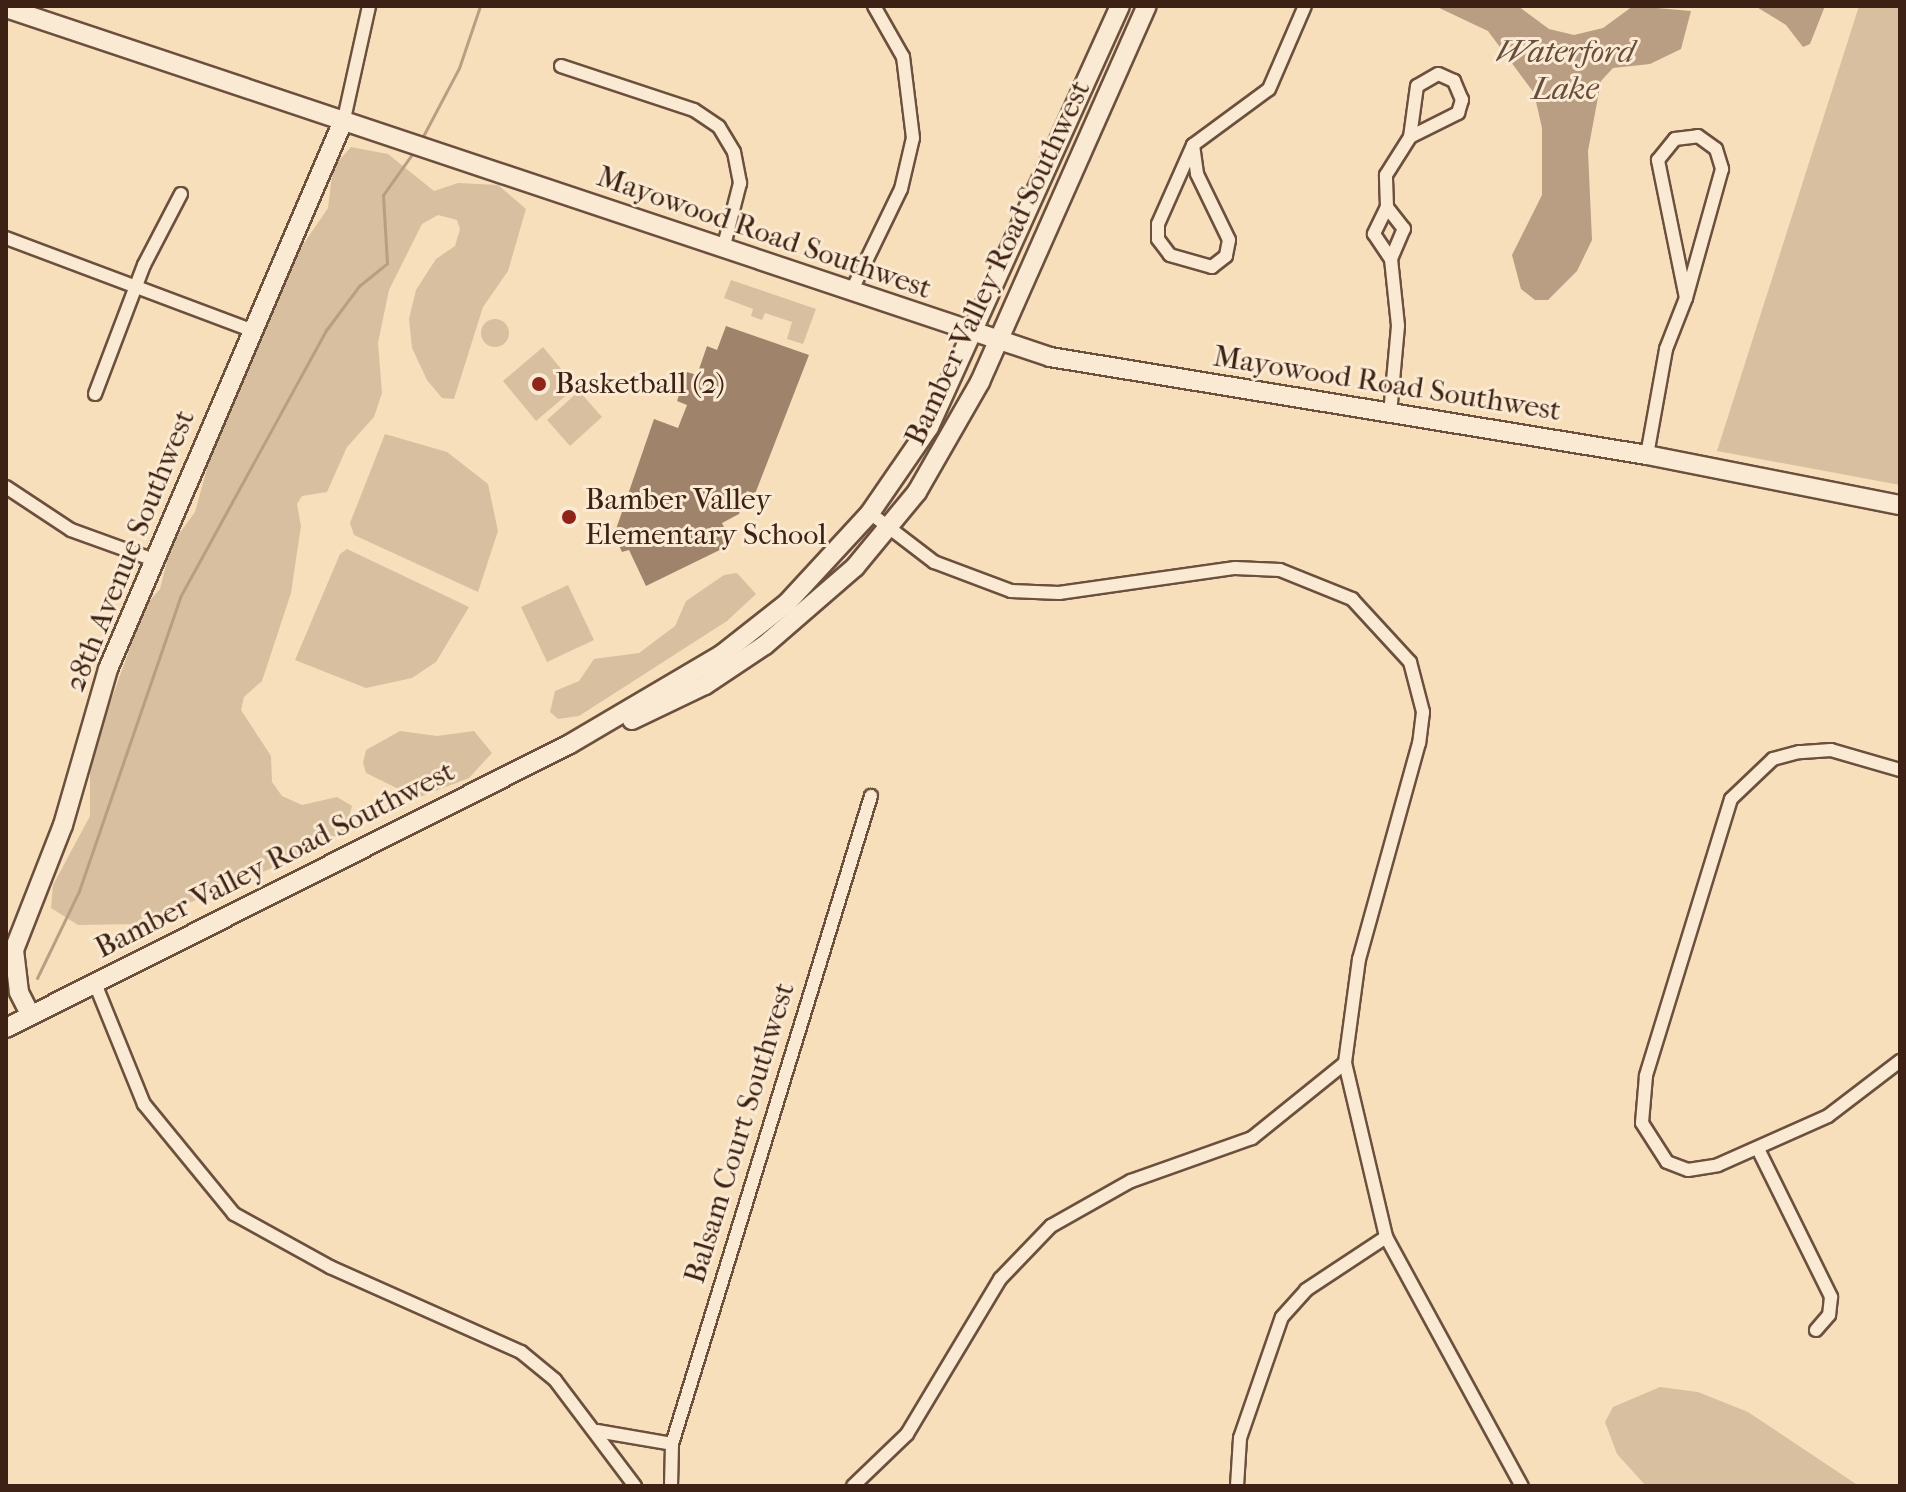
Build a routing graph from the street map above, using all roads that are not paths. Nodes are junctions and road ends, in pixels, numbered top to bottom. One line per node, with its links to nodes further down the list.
1 (369, 6): 9 (street)
2 (874, 6): 18 (street)
3 (1120, 6): 21 (street, Bamber Valley Road Southwest)
4 (1147, 6): 22 (street, Bamber Valley Road Southwest)
5 (1305, 6): 11 (street)
6 (6, 8): 7 (street, Mayowood Road Southwest)
7 (47, 13): 9 (street, Mayowood Road Southwest)
8 (561, 66): 15 (street)
9 (344, 119): 15 (street, Mayowood Road Southwest); 20 (street, 28th Avenue Southwest)
10 (1410, 137): 10 (street); 13 (street)
11 (1193, 145): 11 (street)
12 (181, 194): 17 (street)
13 (1387, 207): 16 (street); 16 (street)
14 (6, 238): 17 (street)
15 (723, 249): 18 (street, Mayowood Road Southwest)
16 (1391, 259): 24 (street)
17 (135, 287): 20 (street); 23 (street)
18 (851, 292): 21 (street, Mayowood Road Southwest)
19 (1686, 298): 19 (street); 25 (street)
20 (251, 330): 30 (street, 28th Avenue Southwest)
21 (973, 334): 22 (street, Mayowood Road Southwest); 28 (street, Bamber Valley Road Southwest)
22 (998, 342): 24 (street, Mayowood Road Southwest); 29 (street, Bamber Valley Road Southwest)
23 (95, 394)
24 (1390, 414): 25 (street, Mayowood Road Southwest)
25 (1647, 455): 27 (street, Mayowood Road Southwest)
26 (6, 487): 30 (street)
27 (1900, 505)
28 (870, 513): 29 (street); 31 (street, Bamber Valley Road Southwest)
29 (889, 530): 31 (street, Bamber Valley Road Southwest); 38 (street)
30 (154, 560): 35 (street, 28th Avenue Southwest)
31 (570, 744): 34 (street, Bamber Valley Road Southwest)
32 (1900, 770): 39 (street)
33 (871, 796): 43 (street, Balsam Court Southwest)
34 (94, 981): 35 (street, Bamber Valley Road Southwest); 42 (street)
35 (30, 1014): 36 (street, Bamber Valley Road Southwest)
36 (6, 1028)
37 (1900, 1061): 39 (street)
38 (1345, 1063): 40 (street); 46 (street)
39 (1759, 1151): 41 (street)
40 (1386, 1237): 47 (street); 48 (street)
41 (1816, 1330)
42 (597, 1431): 43 (street); 44 (street)
43 (672, 1444): 45 (street, Balsam Court Southwest)
44 (635, 1486)
45 (671, 1486)
46 (853, 1486)
47 (1237, 1486)
48 (1522, 1486)

